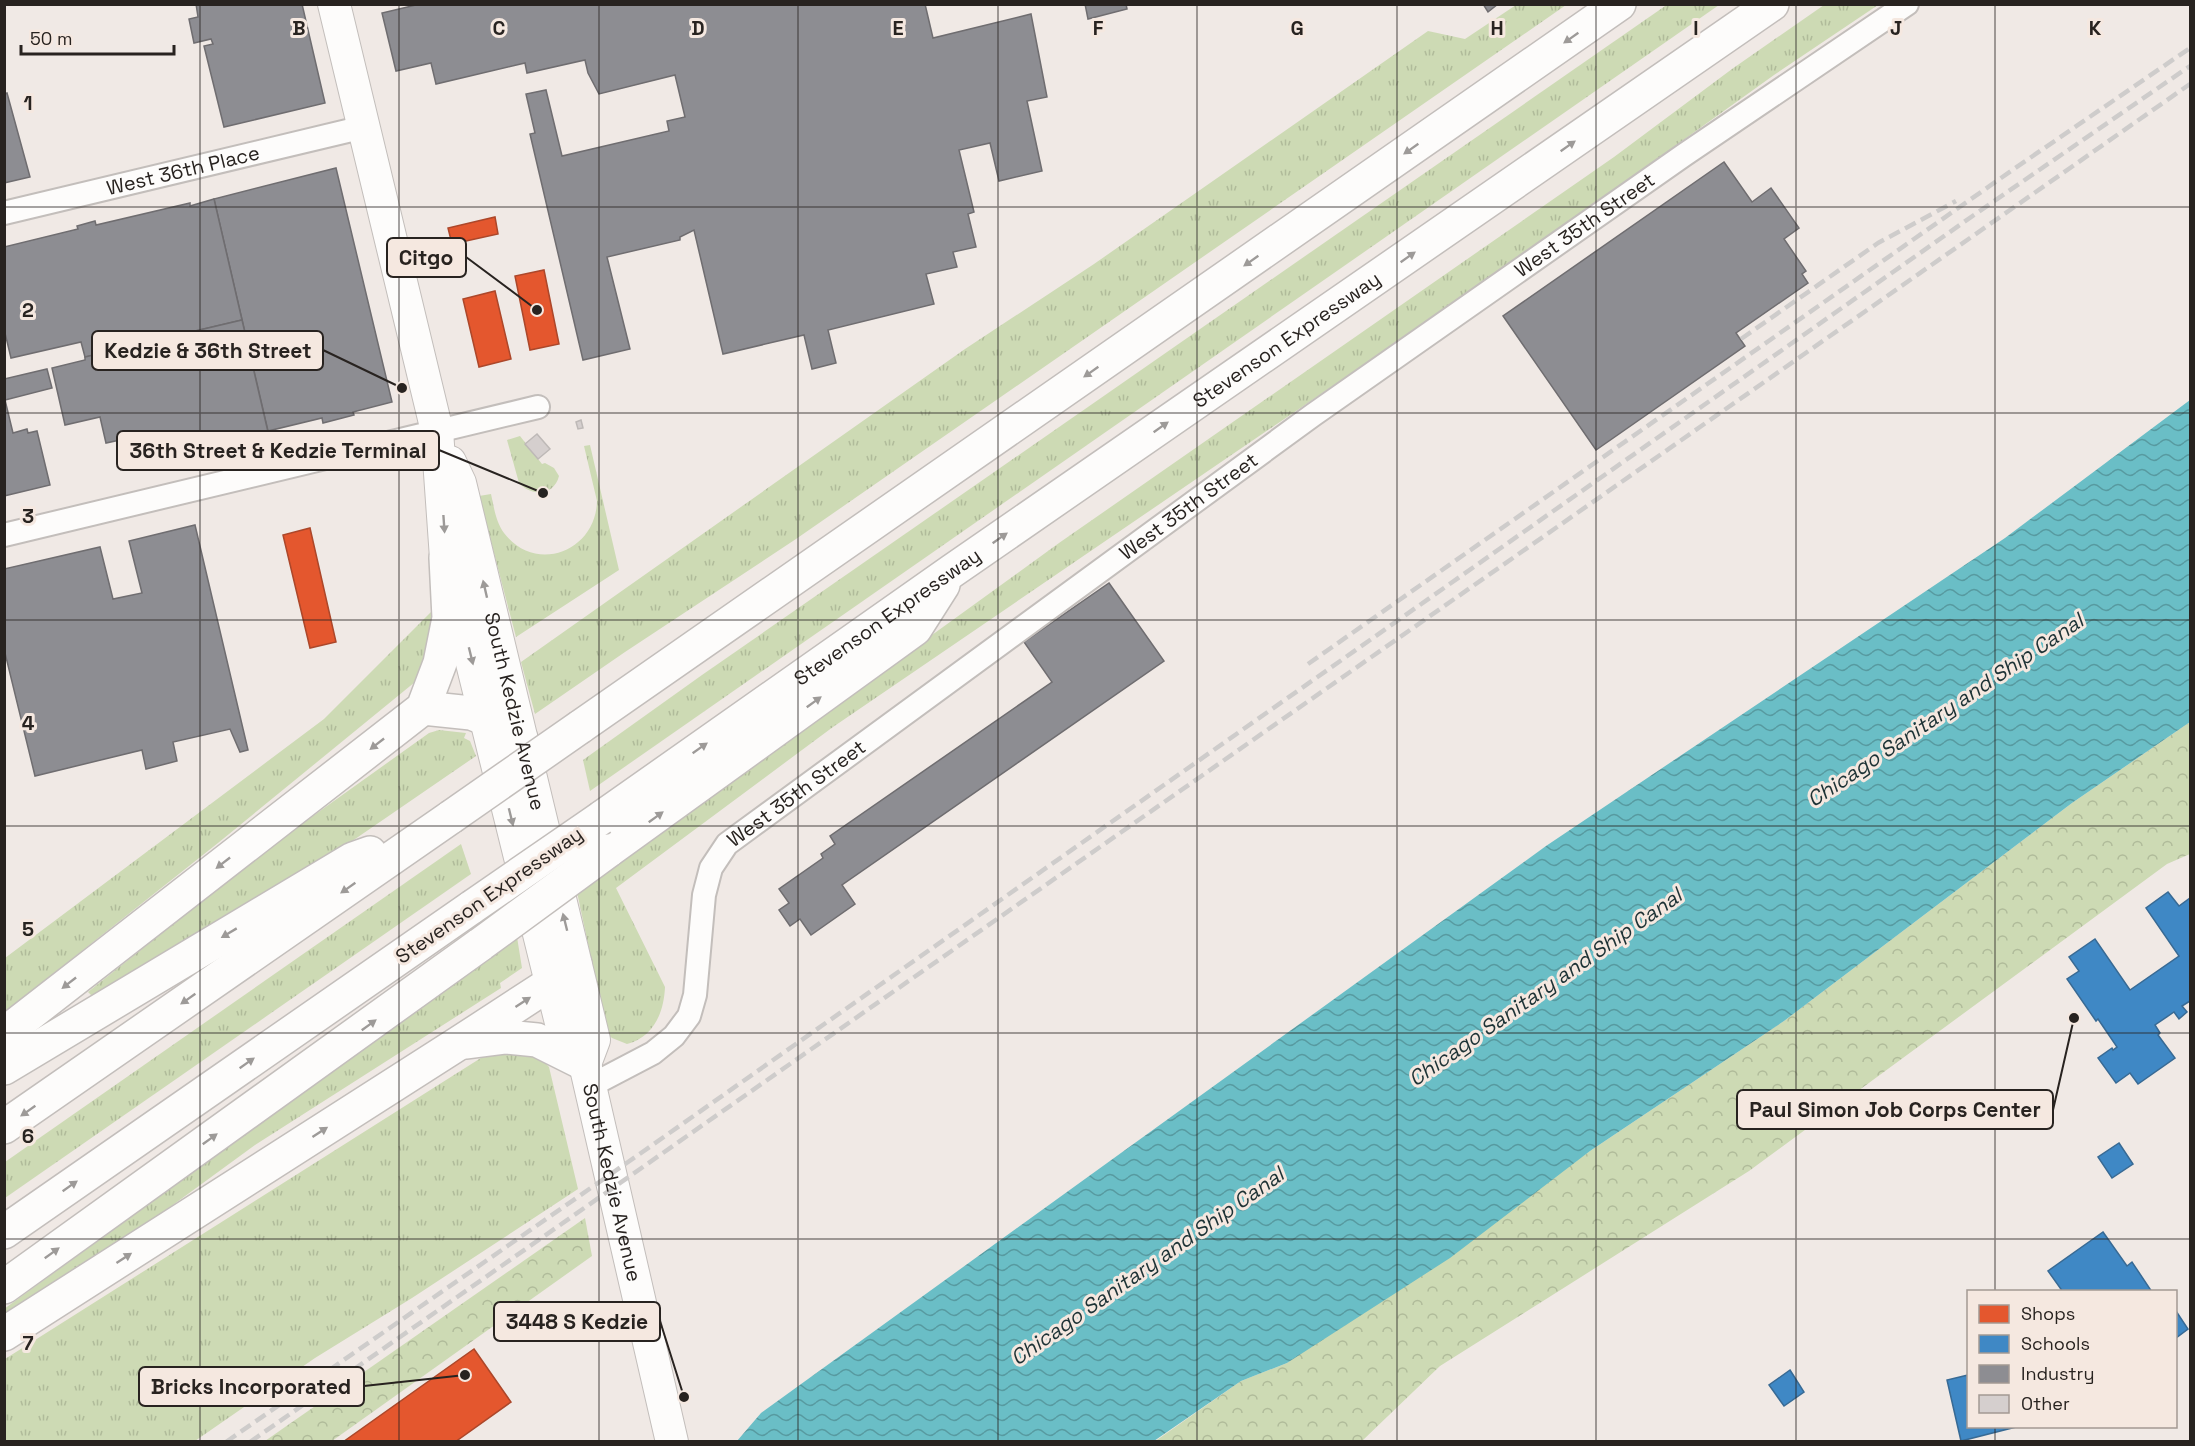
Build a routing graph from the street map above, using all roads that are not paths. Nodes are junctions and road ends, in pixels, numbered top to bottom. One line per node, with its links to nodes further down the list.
1 (334, 4): 5 (main road, South Kedzie Avenue)
2 (1619, 4): 15 (highway, one-way to 15, bridge)
3 (1772, 4): 11 (highway, Stevenson Expressway, one-way to 3)
4 (1907, 4): 20 (street, West 35th Street)
5 (364, 127): 6 (street, West 36th Place); 8 (main road, South Kedzie Avenue)
6 (4, 213)
7 (538, 407): 8 (street)
8 (437, 431): 9 (street); 10 (main road, South Kedzie Avenue, one-way to 10); 14 (main road, South Kedzie Avenue, one-way to 8)
9 (4, 535)
10 (446, 558): 12 (highway); 13 (main road, South Kedzie Avenue, one-way to 13)
11 (952, 571): 22 (highway, Stevenson Expressway, one-way to 11, bridge); 23 (highway, one-way to 11, bridge)
12 (423, 708): 13 (highway); 17 (highway, one-way to 17)
13 (487, 719): 14 (highway); 16 (main road, South Kedzie Avenue, one-way to 16)
14 (521, 739): 16 (main road, South Kedzie Avenue, one-way to 14)
15 (441, 824): 19 (highway, one-way to 19); 21 (highway, one-way to 21)
16 (563, 973): 18 (highway, one-way to 16); 20 (main road, South Kedzie Avenue)
17 (4, 1034)
18 (459, 1043): 20 (highway); 24 (highway, one-way to 18)
19 (4, 1068)
20 (587, 1075): 25 (main road, South Kedzie Avenue)
21 (4, 1127)
22 (4, 1232)
23 (4, 1287)
24 (4, 1334)
25 (672, 1442)

